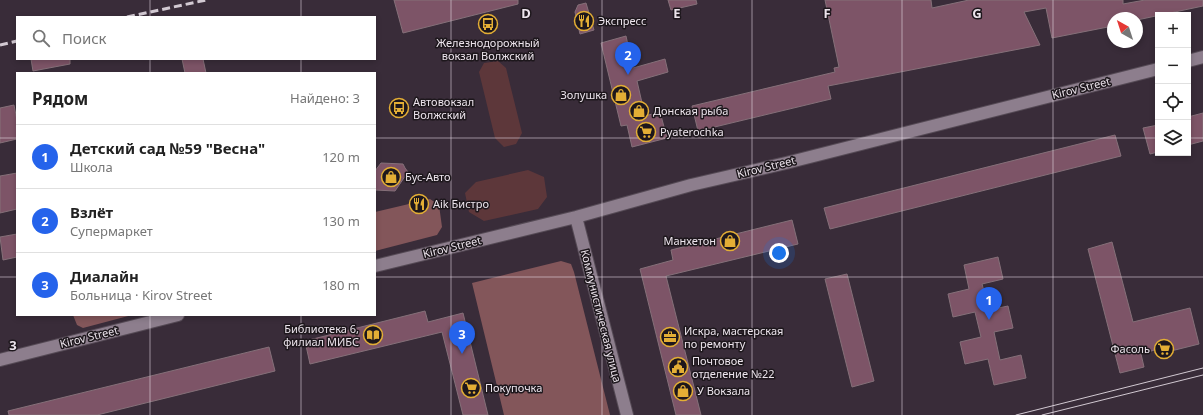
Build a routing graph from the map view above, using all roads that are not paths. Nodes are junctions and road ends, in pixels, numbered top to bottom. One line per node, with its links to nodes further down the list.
1 (1203, 57): 2 (street)
2 (1191, 60)
3 (1155, 70): 4 (street, Kirov Street)
4 (576, 217): 5 (street, Kirov Street); 8 (street, Коммунистическая улица)
5 (376, 266)
6 (174, 316): 7 (street, Kirov Street)
7 (0, 360)
8 (627, 415)

